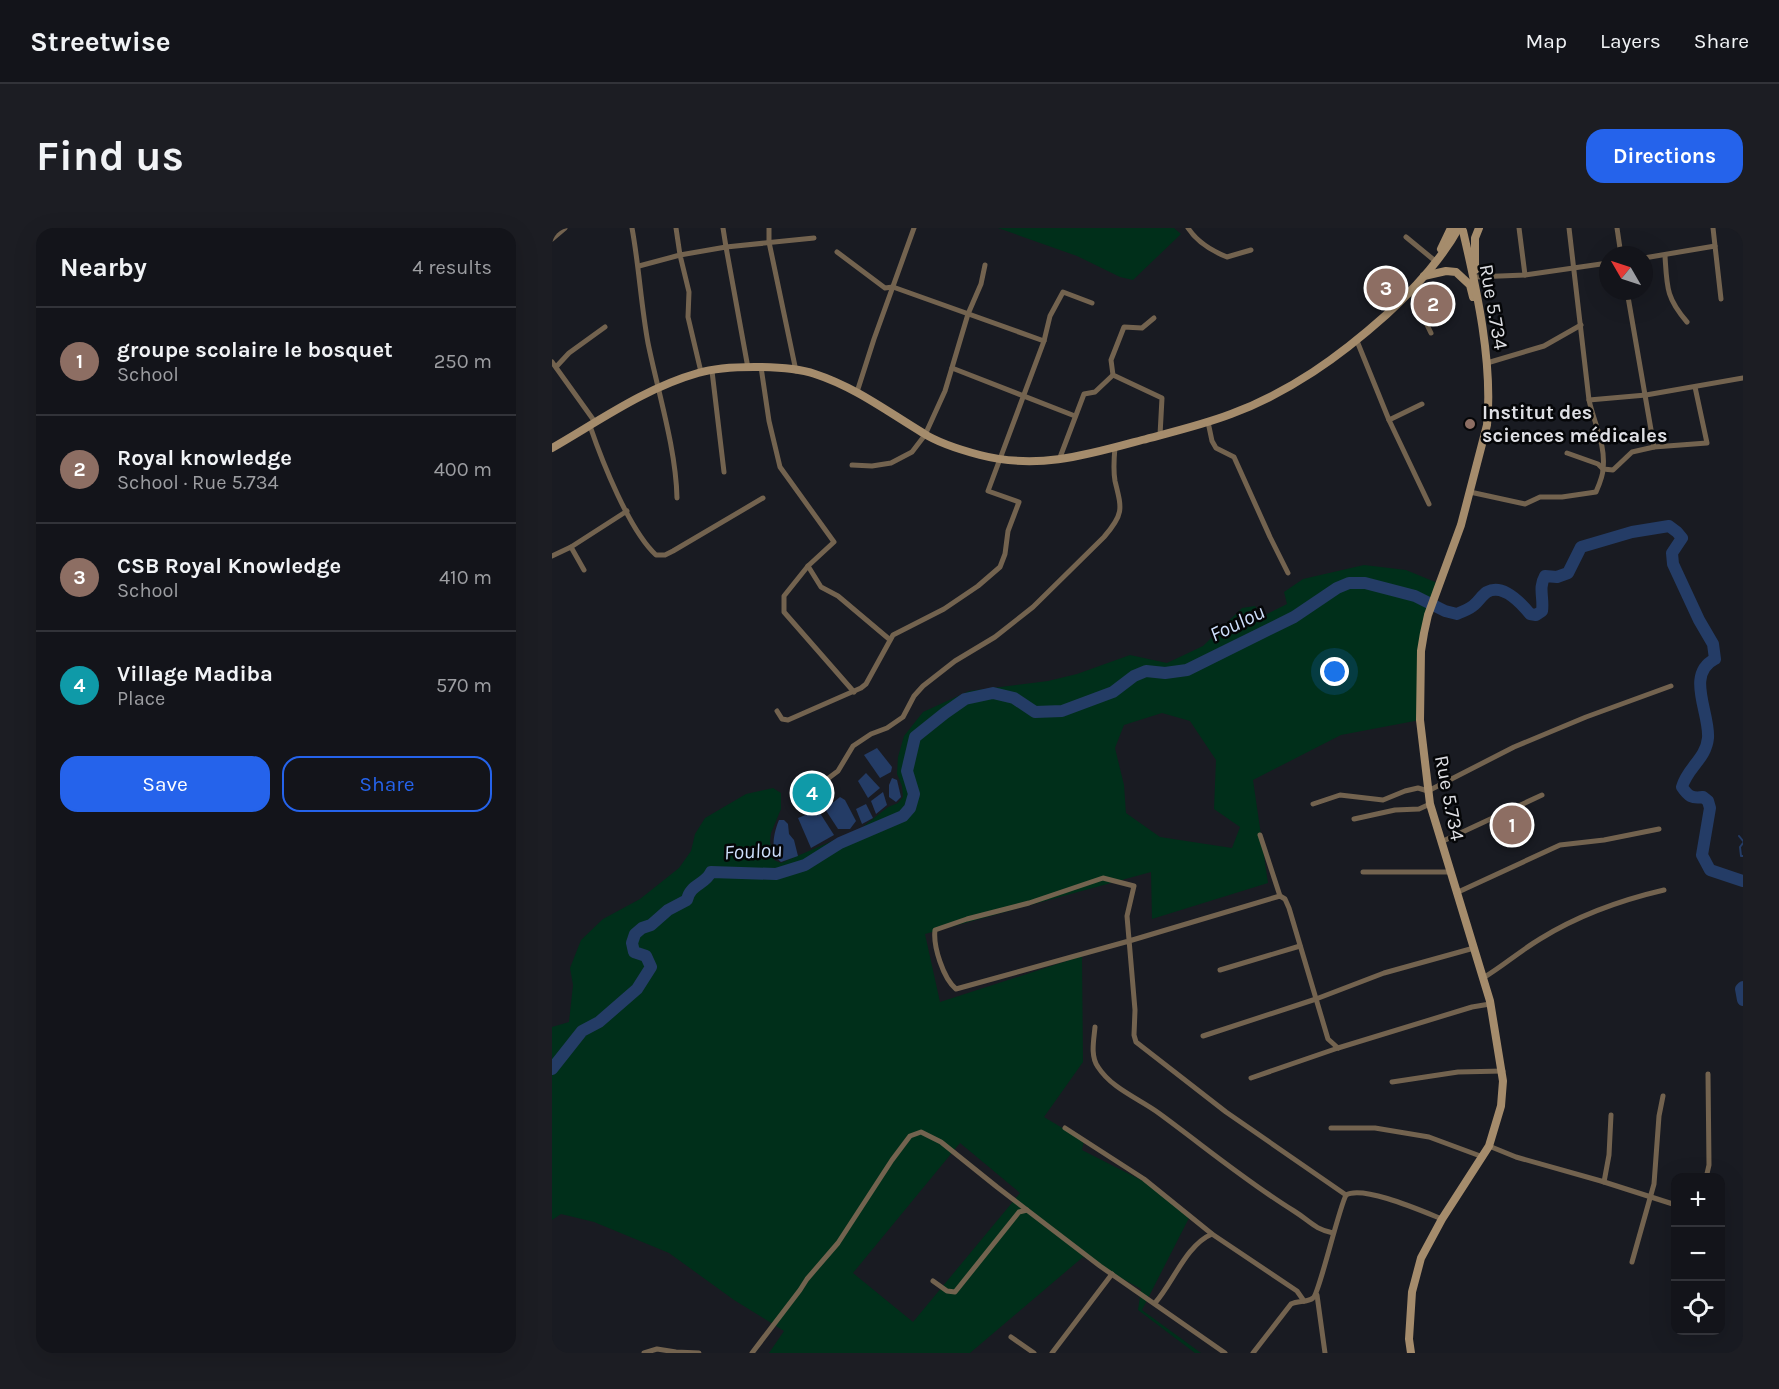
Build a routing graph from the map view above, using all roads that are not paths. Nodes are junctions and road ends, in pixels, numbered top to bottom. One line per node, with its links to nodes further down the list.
1 (565, 228): 16 (street)
2 (632, 228): 29 (street)
3 (676, 228): 23 (street)
4 (723, 228): 20 (street)
5 (769, 228): 17 (street)
6 (914, 228): 34 (street)
7 (1188, 228): 21 (street)
8 (1478, 228): 13 (street); 33 (street)
9 (1519, 228): 32 (street)
10 (1569, 228): 30 (street)
11 (1617, 228): 18 (street)
12 (1713, 228): 19 (street)
13 (1457, 229): 26 (street); 31 (street); 33 (street, Rue 5.734)
14 (1406, 237): 26 (street)
15 (814, 238): 17 (street)
16 (552, 239)
17 (769, 242): 20 (street); 54 (street)
18 (1620, 246)
19 (1715, 246): 24 (street); 36 (street)
20 (726, 247): 23 (street); 50 (street)
21 (1251, 250)
22 (837, 252): 34 (street)
23 (680, 255): 29 (street); 55 (street)
24 (1665, 256): 25 (street); 41 (street)
25 (1653, 257)
26 (1434, 260): 31 (street)
27 (985, 265): 39 (street)
28 (1599, 265): 30 (street)
29 (639, 266): 59 (street)
30 (1574, 269): 32 (street); 43 (street)
31 (1426, 274): 35 (street); 42 (street)
32 (1525, 275): 33 (street)
33 (1475, 278): 42 (street, Rue 5.734)
34 (893, 287): 39 (street); 60 (street)
35 (1411, 292): 45 (street); 47 (street)
36 (1721, 299)
37 (1629, 300): 61 (street)
38 (1092, 303): 46 (street)
39 (968, 314): 46 (street); 52 (street)
40 (1154, 318): 56 (street)
41 (1687, 322)
42 (1481, 325): 48 (street, Rue 5.734)
43 (1581, 325): 48 (street); 63 (street)
44 (605, 327): 49 (street)
45 (1431, 333)
46 (1044, 341): 62 (street)
47 (1358, 341): 66 (street); 67 (street)
48 (1487, 363): 80 (street, Rue 5.734)
49 (554, 364): 68 (street)
50 (748, 368): 51 (street); 53 (street)
51 (762, 368): 54 (street); 87 (street)
52 (952, 368): 62 (street); 69 (street)
53 (712, 371): 55 (street); 79 (street)
54 (796, 371): 60 (street)
55 (701, 372): 59 (street)
56 (1113, 375): 65 (street); 70 (street)
57 (1743, 378): 58 (street)
58 (1695, 387): 61 (street); 72 (street)
59 (657, 388): 68 (street); 81 (street)
60 (857, 392): 69 (street)
61 (1646, 395): 63 (street); 72 (street)
62 (1023, 397): 65 (street); 75 (street)
63 (1589, 400): 78 (street)
64 (1422, 404): 66 (street)
65 (1075, 416): 76 (street)
66 (1389, 420): 83 (street)
67 (1208, 422): 70 (street); 89 (street)
68 (592, 424): 73 (street); 84 (street)
69 (925, 435): 75 (street); 77 (street)
70 (1161, 435): 71 (street)
71 (1114, 447): 76 (street); 94 (street)
72 (1654, 447): 78 (street)
73 (552, 448)
74 (1567, 453): 78 (street)
75 (999, 459): 76 (street); 90 (street)
76 (1059, 460)
77 (852, 465)
78 (1603, 469): 80 (street)
79 (724, 472)
80 (1470, 492): 95 (street, Rue 5.734)
81 (677, 498)
82 (763, 498): 84 (street)
83 (1429, 504)
84 (627, 511): 85 (street)
85 (572, 547): 86 (street); 88 (street)
86 (552, 556)
87 (808, 566): 90 (street); 92 (street)
88 (585, 570)
89 (1288, 573)
90 (889, 639): 92 (street)
91 (1671, 686): 95 (street)
92 (854, 692): 93 (street)
93 (777, 711)
94 (826, 780)
95 (1428, 791): 97 (street); 98 (street, Rue 5.734)
96 (1542, 795): 102 (street)
97 (1313, 804)
98 (1430, 804): 99 (street); 102 (street, Rue 5.734)
99 (1354, 819)
100 (1659, 829): 106 (street)
101 (1260, 836): 107 (street)
102 (1441, 842): 104 (street, Rue 5.734)
103 (1363, 872): 104 (street)
104 (1450, 872): 106 (street, Rue 5.734)
105 (1664, 891): 112 (street)
106 (1456, 893): 110 (street, Rue 5.734)
107 (1280, 896): 108 (street); 109 (street)
108 (1129, 941): 108 (street); 130 (street)
109 (1300, 946): 111 (street); 113 (street)
110 (1474, 948): 112 (street, Rue 5.734); 113 (street)
111 (1220, 970)
112 (1483, 978): 114 (street, Rue 5.734)
113 (1316, 999): 116 (street); 117 (street)
114 (1491, 1004): 117 (street); 118 (street, Rue 5.734)
115 (1095, 1026): 135 (street)
116 (1203, 1036)
117 (1338, 1048): 120 (street)
118 (1503, 1071): 121 (street); 126 (street, Rue 5.734)
119 (1708, 1074): 128 (street)
120 (1251, 1078)
121 (1392, 1082)
122 (1663, 1096): 131 (street)
123 (1611, 1115): 129 (street)
124 (1065, 1128): 136 (street)
125 (1331, 1128): 127 (street)
126 (1489, 1146): 127 (street, Rue 5.734); 129 (street)
127 (1483, 1157): 134 (street, Rue 5.734)
128 (1707, 1173)
129 (1604, 1182): 131 (street)
130 (1346, 1195): 134 (street); 135 (street)
131 (1651, 1198): 132 (street); 137 (street)
132 (1671, 1204)
133 (1029, 1210): 138 (street); 139 (street); 146 (street)
134 (1442, 1219): 152 (street, Rue 5.734)
135 (1333, 1233): 140 (street)
136 (1212, 1234): 141 (street); 142 (street)
137 (1632, 1262)
138 (1112, 1274): 142 (street); 148 (street)
139 (933, 1281)
140 (1317, 1295): 141 (street); 151 (street)
141 (1304, 1301): 150 (street)
142 (1155, 1303): 149 (street)
143 (1011, 1337): 147 (street)
144 (644, 1353): 145 (street)
145 (699, 1353)
146 (752, 1353)
147 (1034, 1353)
148 (1052, 1353)
149 (1225, 1353)
150 (1253, 1353)
151 (1325, 1353)
152 (1411, 1353)

